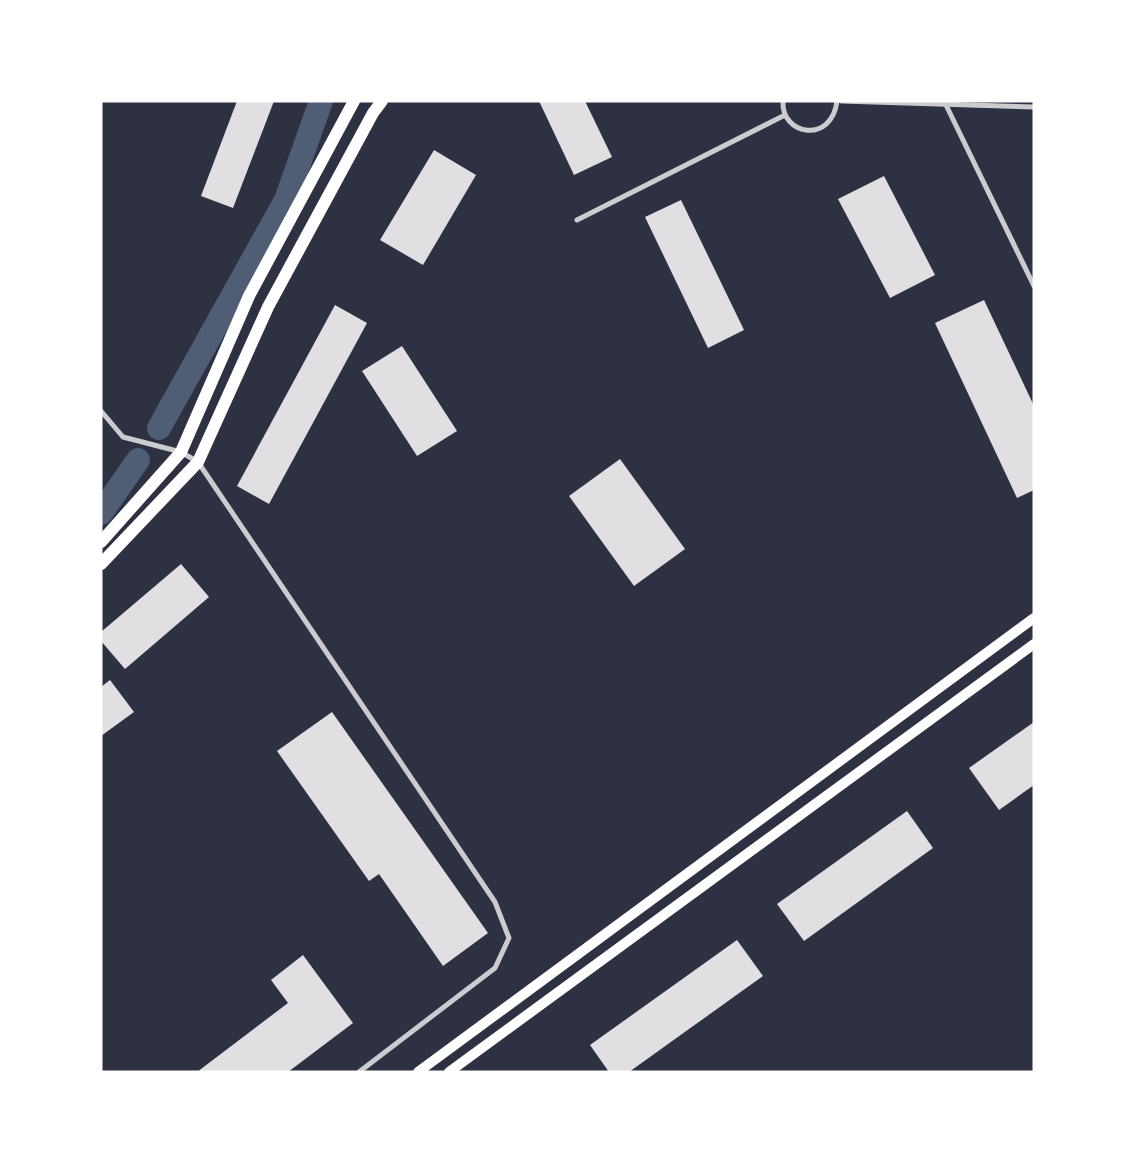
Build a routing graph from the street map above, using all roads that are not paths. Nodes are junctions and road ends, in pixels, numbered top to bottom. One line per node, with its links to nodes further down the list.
1 (354, 101): 12 (main road)
2 (382, 101): 13 (main road)
3 (783, 101): 8 (street)
4 (837, 101): 8 (street)
5 (841, 101): 6 (street)
6 (946, 105): 7 (street); 10 (street)
7 (1034, 107)
8 (785, 115): 9 (street)
9 (578, 220)
10 (1034, 286)
11 (101, 411): 12 (street)
12 (181, 452): 13 (street); 14 (main road)
13 (198, 462): 15 (main road); 18 (street)
14 (101, 542)
15 (101, 564)
16 (1034, 618): 19 (main road)
17 (1034, 644): 20 (main road)
18 (359, 1072)
19 (418, 1072)
20 (449, 1072)

